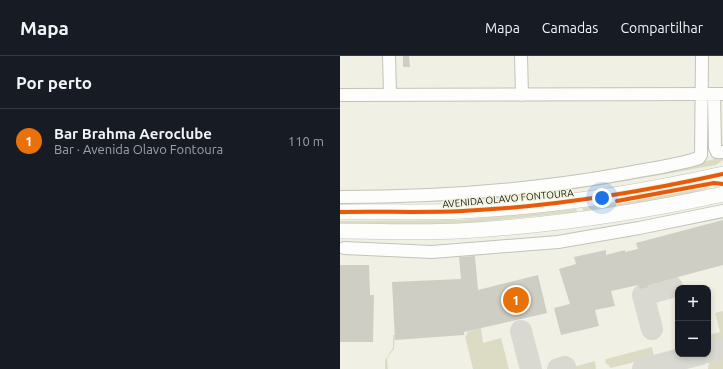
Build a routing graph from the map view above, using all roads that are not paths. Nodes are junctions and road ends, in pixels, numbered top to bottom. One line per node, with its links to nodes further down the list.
1 (389, 56): 7 (lane)
2 (521, 56): 8 (lane)
3 (702, 56): 4 (lane)
4 (702, 94): 5 (lane); 8 (lane); 12 (lane)
5 (719, 94): 9 (lane)
6 (340, 95): 7 (lane)
7 (390, 95): 8 (lane)
8 (522, 95)
9 (723, 152)
10 (723, 174): 14 (main road, AVENIDA OLAVO FONTOURA)
11 (723, 194): 15 (main road)
12 (340, 197)
13 (723, 211): 18 (lane)
14 (340, 212)
15 (532, 225): 16 (main road); 18 (lane)
16 (495, 228): 17 (main road); 19 (lane)
17 (340, 231)
18 (521, 245): 19 (lane)
19 (504, 247): 20 (lane)
20 (344, 248)

